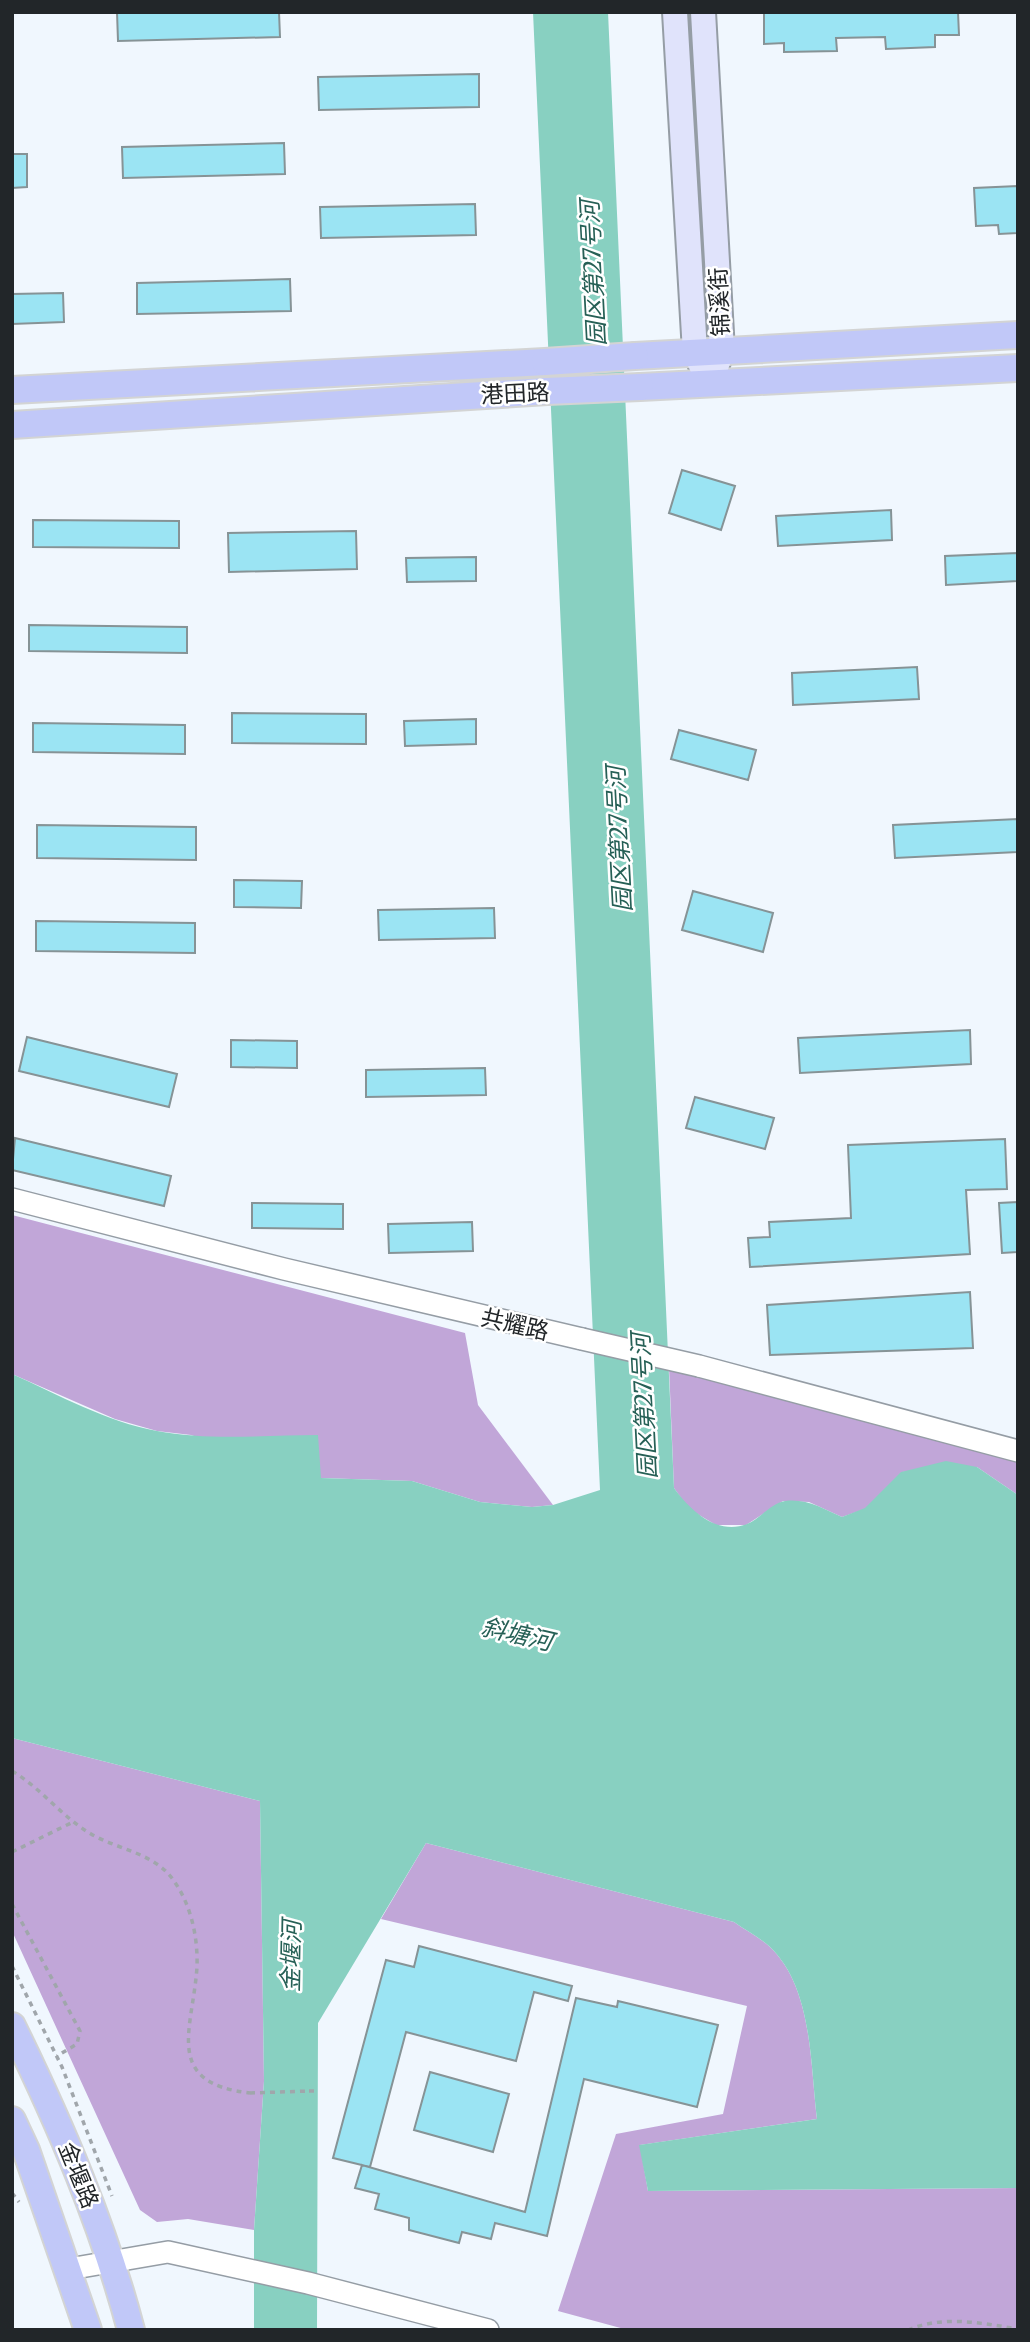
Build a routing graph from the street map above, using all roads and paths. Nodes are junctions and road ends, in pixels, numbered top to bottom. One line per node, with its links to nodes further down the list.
1 (675, 12): 5 (main road, 锦溪街)
2 (703, 12): 4 (main road, 锦溪街)
3 (1018, 335): 4 (main road, 港田路)
4 (722, 351): 5 (main road, 港田路); 7 (main road, 锦溪街)
5 (695, 352): 7 (main road, 锦溪街); 8 (main road, 港田路, bridge)
6 (1018, 368): 7 (main road, 港田路)
7 (709, 383): 9 (main road, 港田路, bridge)
8 (12, 390)
9 (12, 425)
10 (12, 1199): 11 (street, 共耀路, bridge)
11 (1018, 1451)
12 (12, 1771): 13 (path)
13 (74, 1821): 14 (path); 18 (path, bridge)
14 (12, 1852)
15 (12, 1904): 17 (path)
16 (12, 2026): 20 (main road, 金堰路)
17 (57, 2056)
18 (317, 2091)
19 (12, 2120): 21 (main road, 金堰路)
20 (113, 2261): 21 (street); 24 (main road, 金堰路); 25 (street)
21 (69, 2269): 23 (main road, 金堰路)
22 (1018, 2329): 26 (path)
23 (88, 2330)
24 (131, 2330)
25 (488, 2330)
26 (908, 2330)

